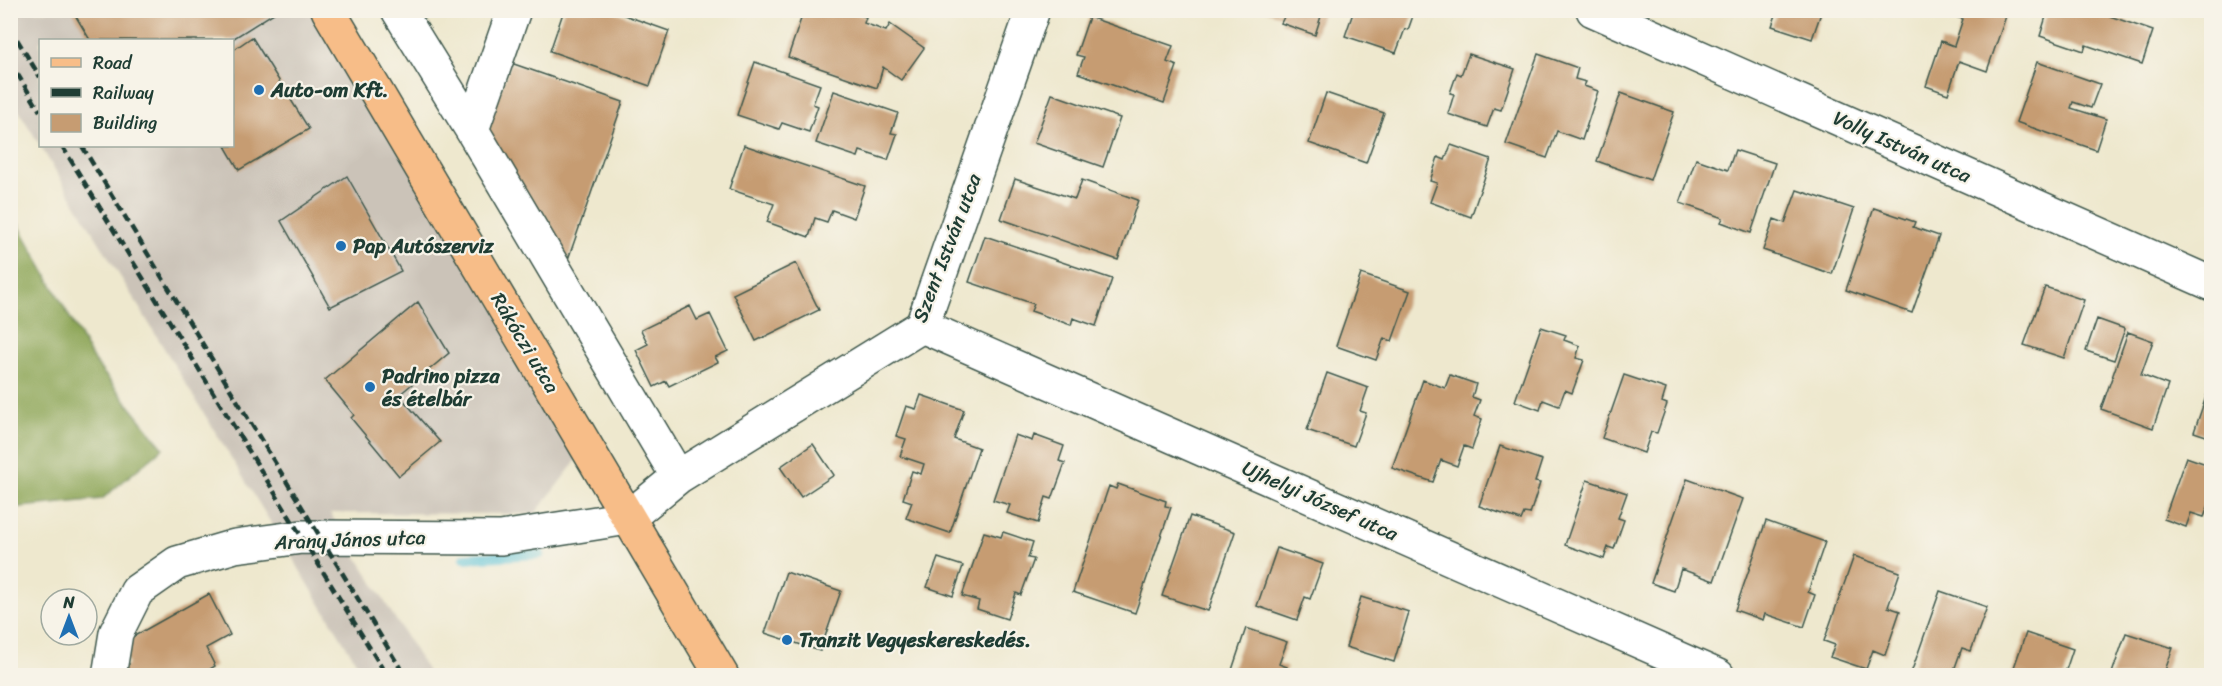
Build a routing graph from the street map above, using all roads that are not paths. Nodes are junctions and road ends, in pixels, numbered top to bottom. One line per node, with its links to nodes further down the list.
1 (328, 10): 10 (main road, Rákóczi utca)
2 (398, 10): 6 (street)
3 (514, 10): 6 (street)
4 (1033, 10): 8 (street, Szent István utca)
5 (1593, 10): 7 (street, Volly István utca)
6 (472, 130): 9 (street)
7 (2211, 284)
8 (922, 326): 9 (street, Szent István utca); 13 (street, Ujhelyi József utca)
9 (678, 477): 10 (street, Szent István utca)
10 (628, 518): 11 (street, Arany János utca); 12 (main road, Rákóczi utca)
11 (108, 675)
12 (723, 675)
13 (1718, 675)

